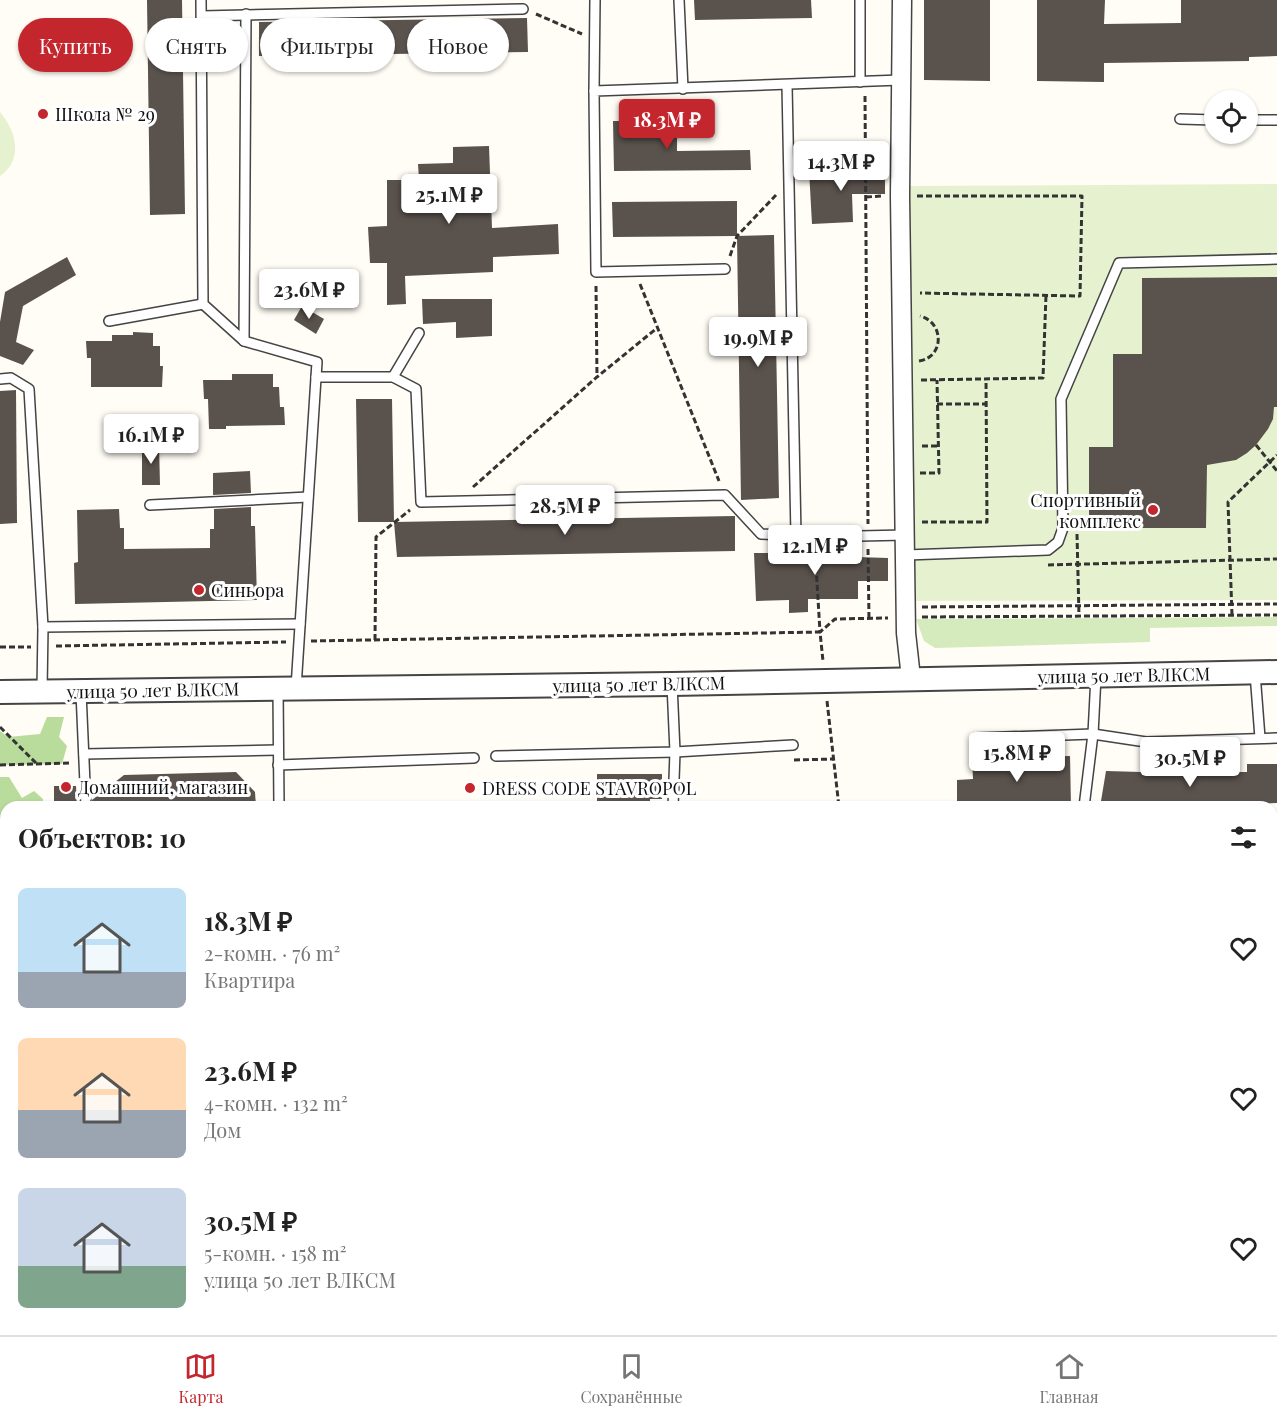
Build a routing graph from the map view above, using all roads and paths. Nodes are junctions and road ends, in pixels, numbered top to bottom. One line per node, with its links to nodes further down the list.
1 (201, 0): 8 (lane)
2 (594, 0): 9 (lane)
3 (679, 0): 13 (lane)
4 (860, 0): 11 (lane)
5 (902, 0): 10 (street)
6 (523, 9): 7 (lane); 9 (path)
7 (246, 14): 8 (lane); 32 (lane)
8 (202, 16): 27 (lane)
9 (594, 40): 14 (lane)
10 (901, 81): 11 (lane); 57 (street)
11 (862, 82): 12 (lane); 59 (path)
12 (788, 85): 13 (lane); 19 (lane)
13 (683, 89): 14 (lane)
14 (594, 91): 24 (lane)
15 (1180, 119): 16 (lane)
16 (1204, 120)
17 (1258, 120): 18 (lane)
18 (1277, 120)
19 (789, 181): 22 (path); 58 (lane)
20 (916, 196): 26 (path)
21 (1277, 259): 61 (lane)
22 (725, 269): 23 (lane)
23 (635, 271): 24 (lane); 30 (path)
24 (596, 272): 36 (path)
25 (917, 293): 26 (path)
26 (1046, 295): 38 (path)
27 (203, 304): 29 (lane); 32 (lane)
28 (918, 316): 33 (path)
29 (109, 321)
30 (657, 328): 36 (path); 50 (path)
31 (419, 333): 35 (lane)
32 (244, 341): 34 (lane)
33 (919, 361)
34 (316, 377): 35 (lane); 51 (lane)
35 (393, 377): 53 (lane)
36 (597, 377): 52 (path)
37 (0, 379): 76 (lane)
38 (986, 379): 40 (path); 42 (path)
39 (919, 380): 40 (path)
40 (937, 380): 41 (path)
41 (937, 404): 42 (path); 45 (path)
42 (987, 404): 55 (path)
43 (1256, 445): 47 (path)
44 (920, 446): 45 (path)
45 (938, 446): 49 (path)
46 (1277, 455): 47 (path)
47 (1269, 463): 48 (path); 63 (path)
48 (1277, 471)
49 (921, 473)
50 (725, 495): 52 (lane); 58 (lane)
51 (308, 497): 54 (lane); 75 (lane)
52 (458, 501): 53 (lane)
53 (421, 502): 78 (path)
54 (150, 505)
55 (922, 522)
56 (1077, 528): 64 (path)
57 (905, 535): 59 (lane); 61 (street)
58 (796, 536): 60 (lane)
59 (868, 536): 60 (lane); 74 (path)
60 (815, 537): 77 (path)
61 (906, 555): 70 (street)
62 (1277, 559): 63 (path)
63 (1230, 560): 64 (path); 67 (path)
64 (1077, 565): 65 (path); 69 (path)
65 (1041, 566)
66 (923, 597): 70 (path)
67 (1232, 604): 68 (path); 69 (path); 71 (path)
68 (1277, 604)
69 (1079, 605): 70 (path); 73 (path)
70 (915, 612): 73 (path); 74 (path); 84 (street)
71 (1232, 615): 72 (path); 73 (path)
72 (1277, 615)
73 (1079, 616)
74 (869, 619): 77 (path)
75 (300, 624): 76 (lane); 79 (lane)
76 (43, 627): 80 (lane)
77 (820, 632): 78 (path); 85 (path)
78 (375, 640): 79 (path)
79 (299, 642): 80 (path); 87 (lane)
80 (43, 646): 81 (path); 89 (lane)
81 (0, 647)
82 (1266, 673): 83 (street, улица 50 лет ВЛКСМ); 94 (lane)
83 (1096, 676): 84 (street, улица 50 лет ВЛКСМ); 92 (lane)
84 (911, 678): 85 (street, улица 50 лет ВЛКСМ)
85 (825, 681): 86 (street, улица 50 лет ВЛКСМ); 107 (path)
86 (672, 684): 87 (street, улица 50 лет ВЛКСМ); 98 (lane)
87 (287, 688): 88 (street, улица 50 лет ВЛКСМ); 97 (lane)
88 (81, 690): 89 (street, улица 50 лет ВЛКСМ); 99 (lane)
89 (42, 691): 90 (street, улица 50 лет ВЛКСМ)
90 (0, 692)
91 (0, 728): 102 (path)
92 (1093, 734): 93 (lane); 94 (lane); 108 (lane)
93 (976, 738)
94 (1260, 738): 95 (lane)
95 (1277, 738)
96 (792, 745): 98 (lane)
97 (278, 750): 99 (lane); 103 (lane)
98 (675, 752): 100 (lane); 106 (lane)
99 (84, 754): 104 (lane)
100 (496, 756)
101 (474, 758): 103 (lane)
102 (37, 764)
103 (278, 765): 105 (lane)
104 (86, 801)
105 (279, 801)
106 (673, 801)
107 (838, 801)
108 (1085, 801)

